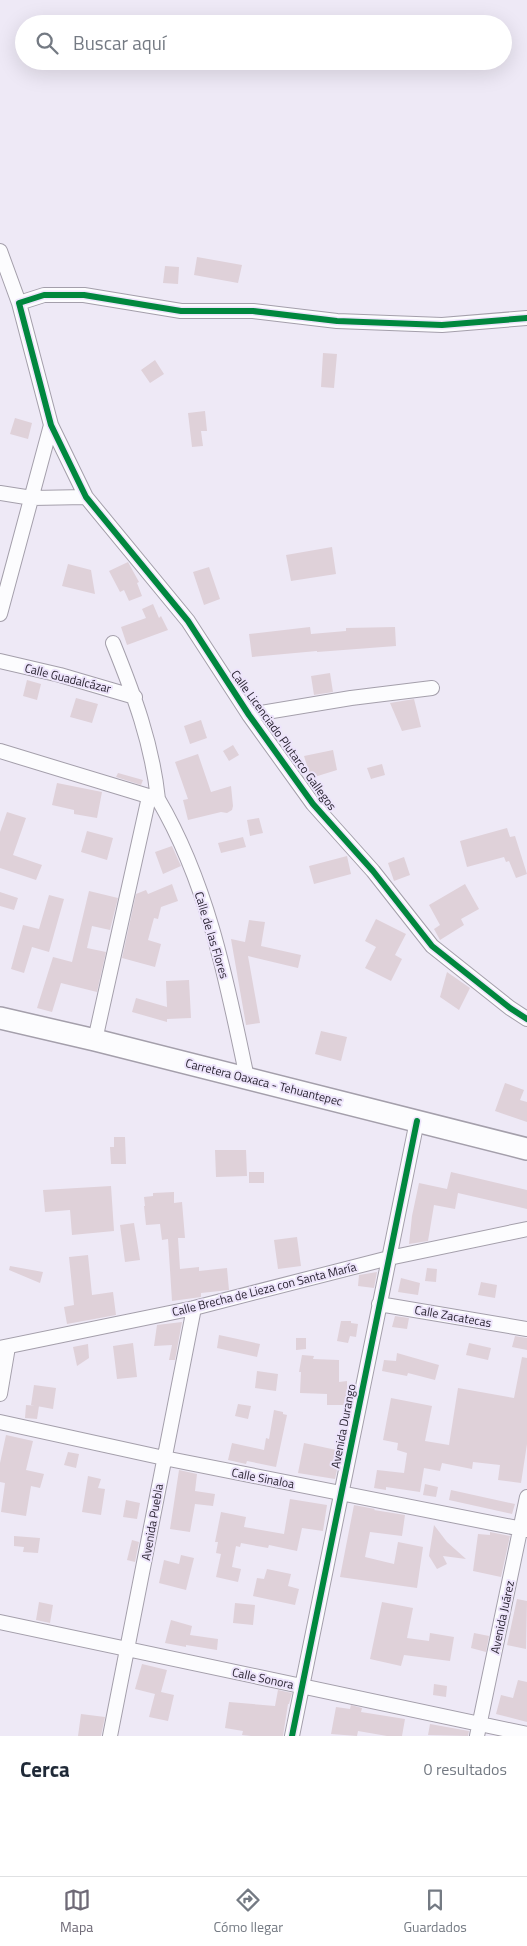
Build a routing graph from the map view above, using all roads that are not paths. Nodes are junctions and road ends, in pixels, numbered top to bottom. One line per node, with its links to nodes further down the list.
1 (0, 251): 2 (street, Calle Licenciado Plutarco Gallegos)
2 (19, 303): 3 (street); 4 (street, Calle Licenciado Plutarco Gallegos)
3 (527, 318)
4 (51, 425): 6 (street, Calle Licenciado Plutarco Gallegos); 7 (street)
5 (0, 493): 7 (street)
6 (86, 497): 7 (street); 14 (street, Calle Licenciado Plutarco Gallegos)
7 (32, 498): 8 (street)
8 (4, 587): 9 (street)
9 (0, 614)
10 (113, 643): 13 (street, Calle de las Flores)
11 (0, 661): 13 (street, Calle Guadalcázar)
12 (432, 688): 14 (street)
13 (135, 697): 16 (street, Calle de las Flores)
14 (249, 715): 18 (street, Calle Licenciado Plutarco Gallegos)
15 (0, 752): 16 (street)
16 (153, 798): 19 (street, Calle de las Flores); 20 (street, Calle de las Flores)
17 (0, 1018): 19 (main road, Carretera Oaxaca - Tehuantepec)
18 (527, 1020)
19 (95, 1040): 20 (main road, Carretera Oaxaca - Tehuantepec)
20 (247, 1078): 21 (main road, Carretera Oaxaca - Tehuantepec)
21 (417, 1121): 22 (main road, Carretera Oaxaca - Tehuantepec); 24 (street, Avenida Durango)
22 (527, 1148)
23 (527, 1229): 24 (street, Calle Brecha de Lieza con Santa María)
24 (389, 1258): 25 (street, Avenida Durango); 26 (street, Calle Brecha de Lieza con Santa María)
25 (379, 1304): 27 (street, Calle Zacatecas); 32 (street, Avenida Durango)
26 (194, 1308): 28 (street, Calle Brecha de Lieza con Santa María); 31 (street, Avenida Puebla)
27 (527, 1329)
28 (4, 1347): 29 (street)
29 (0, 1394)
30 (0, 1422): 31 (street, Calle Sinaloa)
31 (164, 1458): 32 (street, Calle Sinaloa); 36 (street, Avenida Puebla)
32 (341, 1493): 34 (street, Calle Sinaloa); 37 (street, Avenida Durango)
33 (527, 1497): 34 (street, Avenida Juárez)
34 (524, 1529): 38 (street, Avenida Juárez)
35 (0, 1622): 36 (street, Calle Sonora)
36 (129, 1649): 37 (street, Calle Sonora); 40 (street, Avenida Puebla)
37 (302, 1686): 38 (street, Calle Sonora); 41 (street, Avenida Durango)
38 (479, 1730): 39 (street, Calle Sonora)
39 (527, 1734)
40 (110, 1736)
41 (292, 1736)

